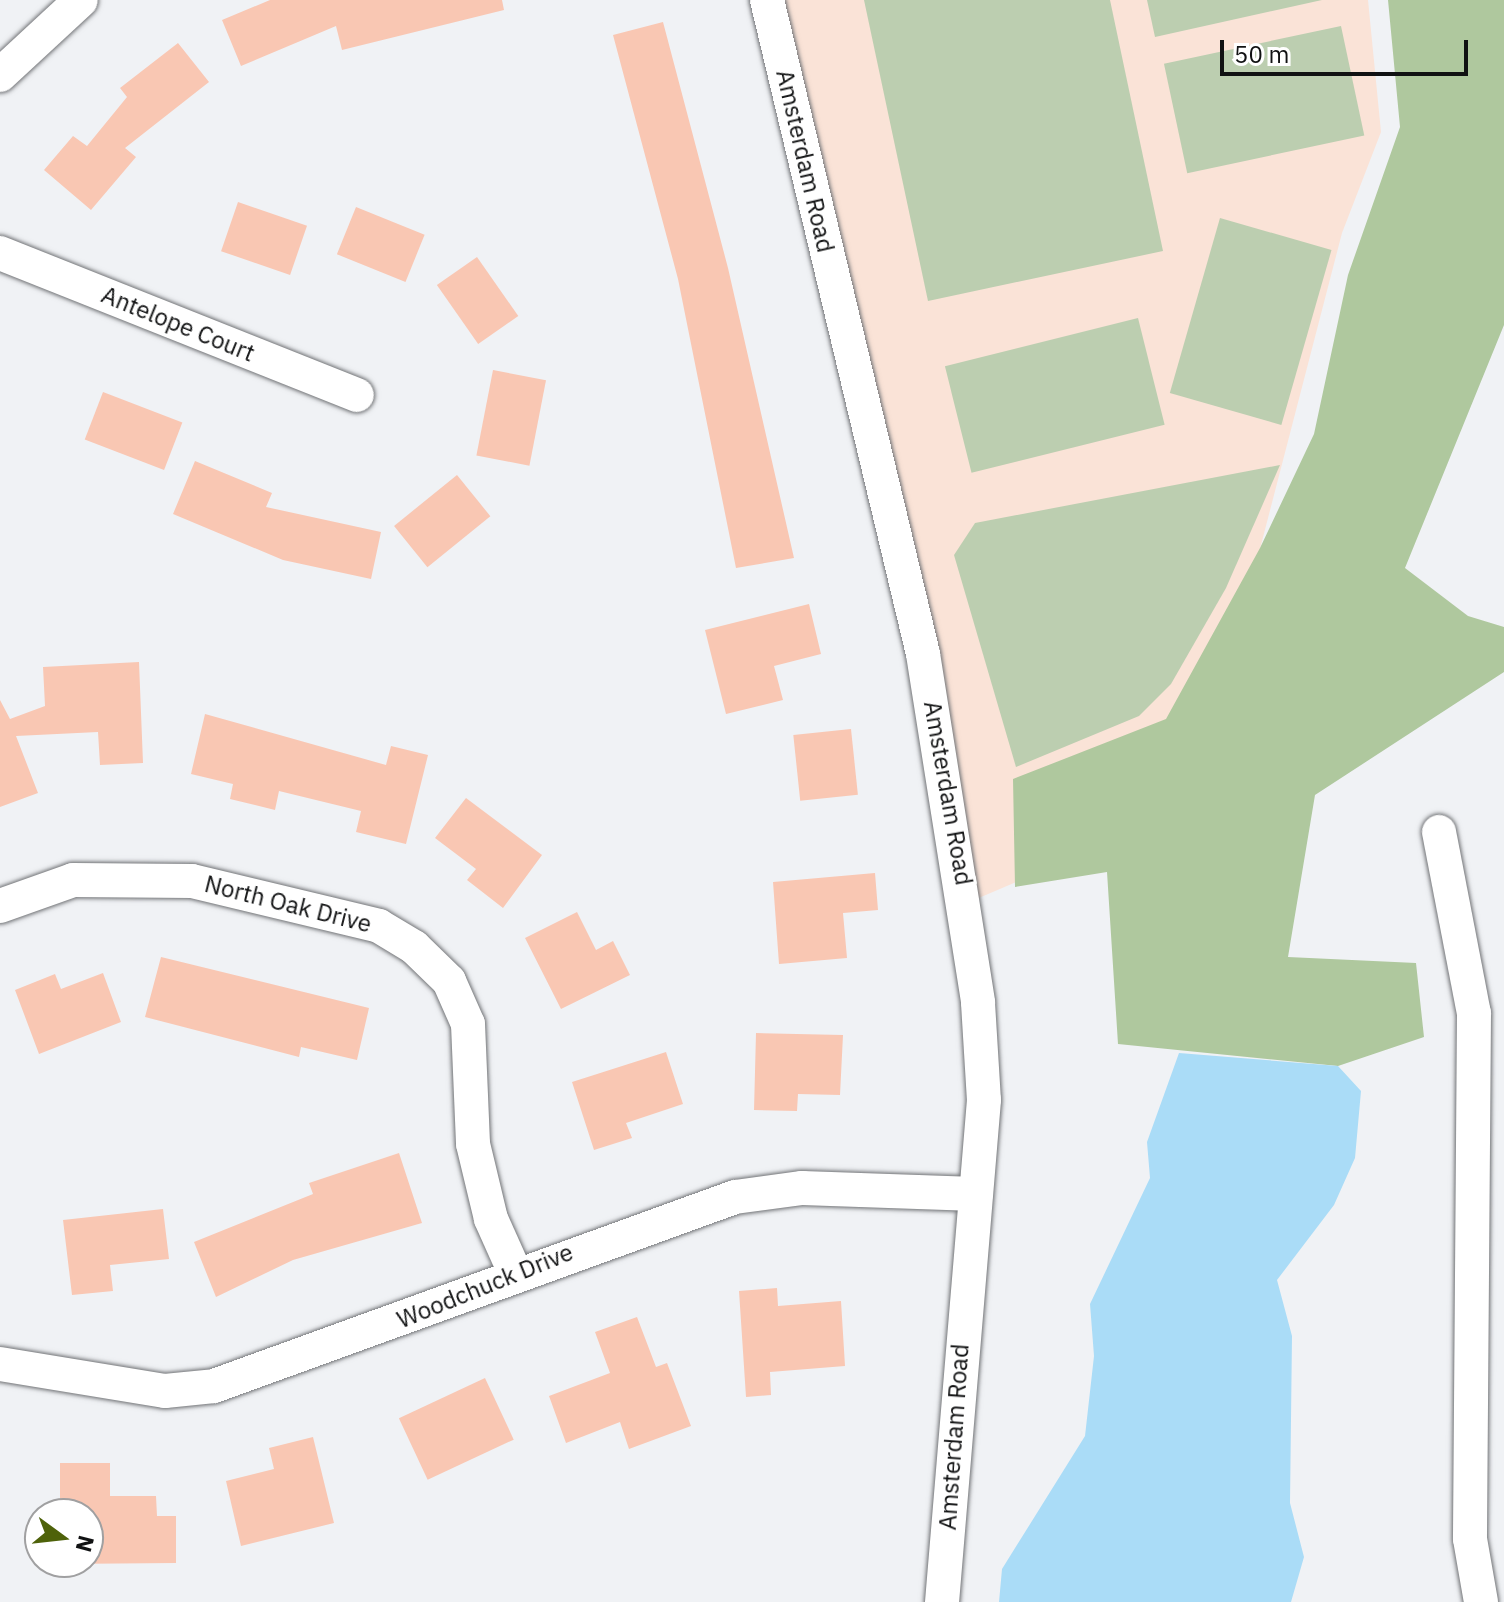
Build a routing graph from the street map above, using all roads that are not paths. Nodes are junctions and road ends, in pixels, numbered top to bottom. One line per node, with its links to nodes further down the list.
1 (81, 0): 3 (street)
2 (767, 0): 8 (street, Amsterdam Road)
3 (0, 75)
4 (0, 253): 5 (street, Antelope Court)
5 (357, 395)
6 (1439, 832): 12 (street)
7 (0, 906): 9 (street, North Oak Drive)
8 (976, 1194): 9 (street, Woodchuck Drive); 11 (street, Amsterdam Road)
9 (516, 1275): 10 (street, Woodchuck Drive)
10 (0, 1364)
11 (942, 1602)
12 (1481, 1602)

